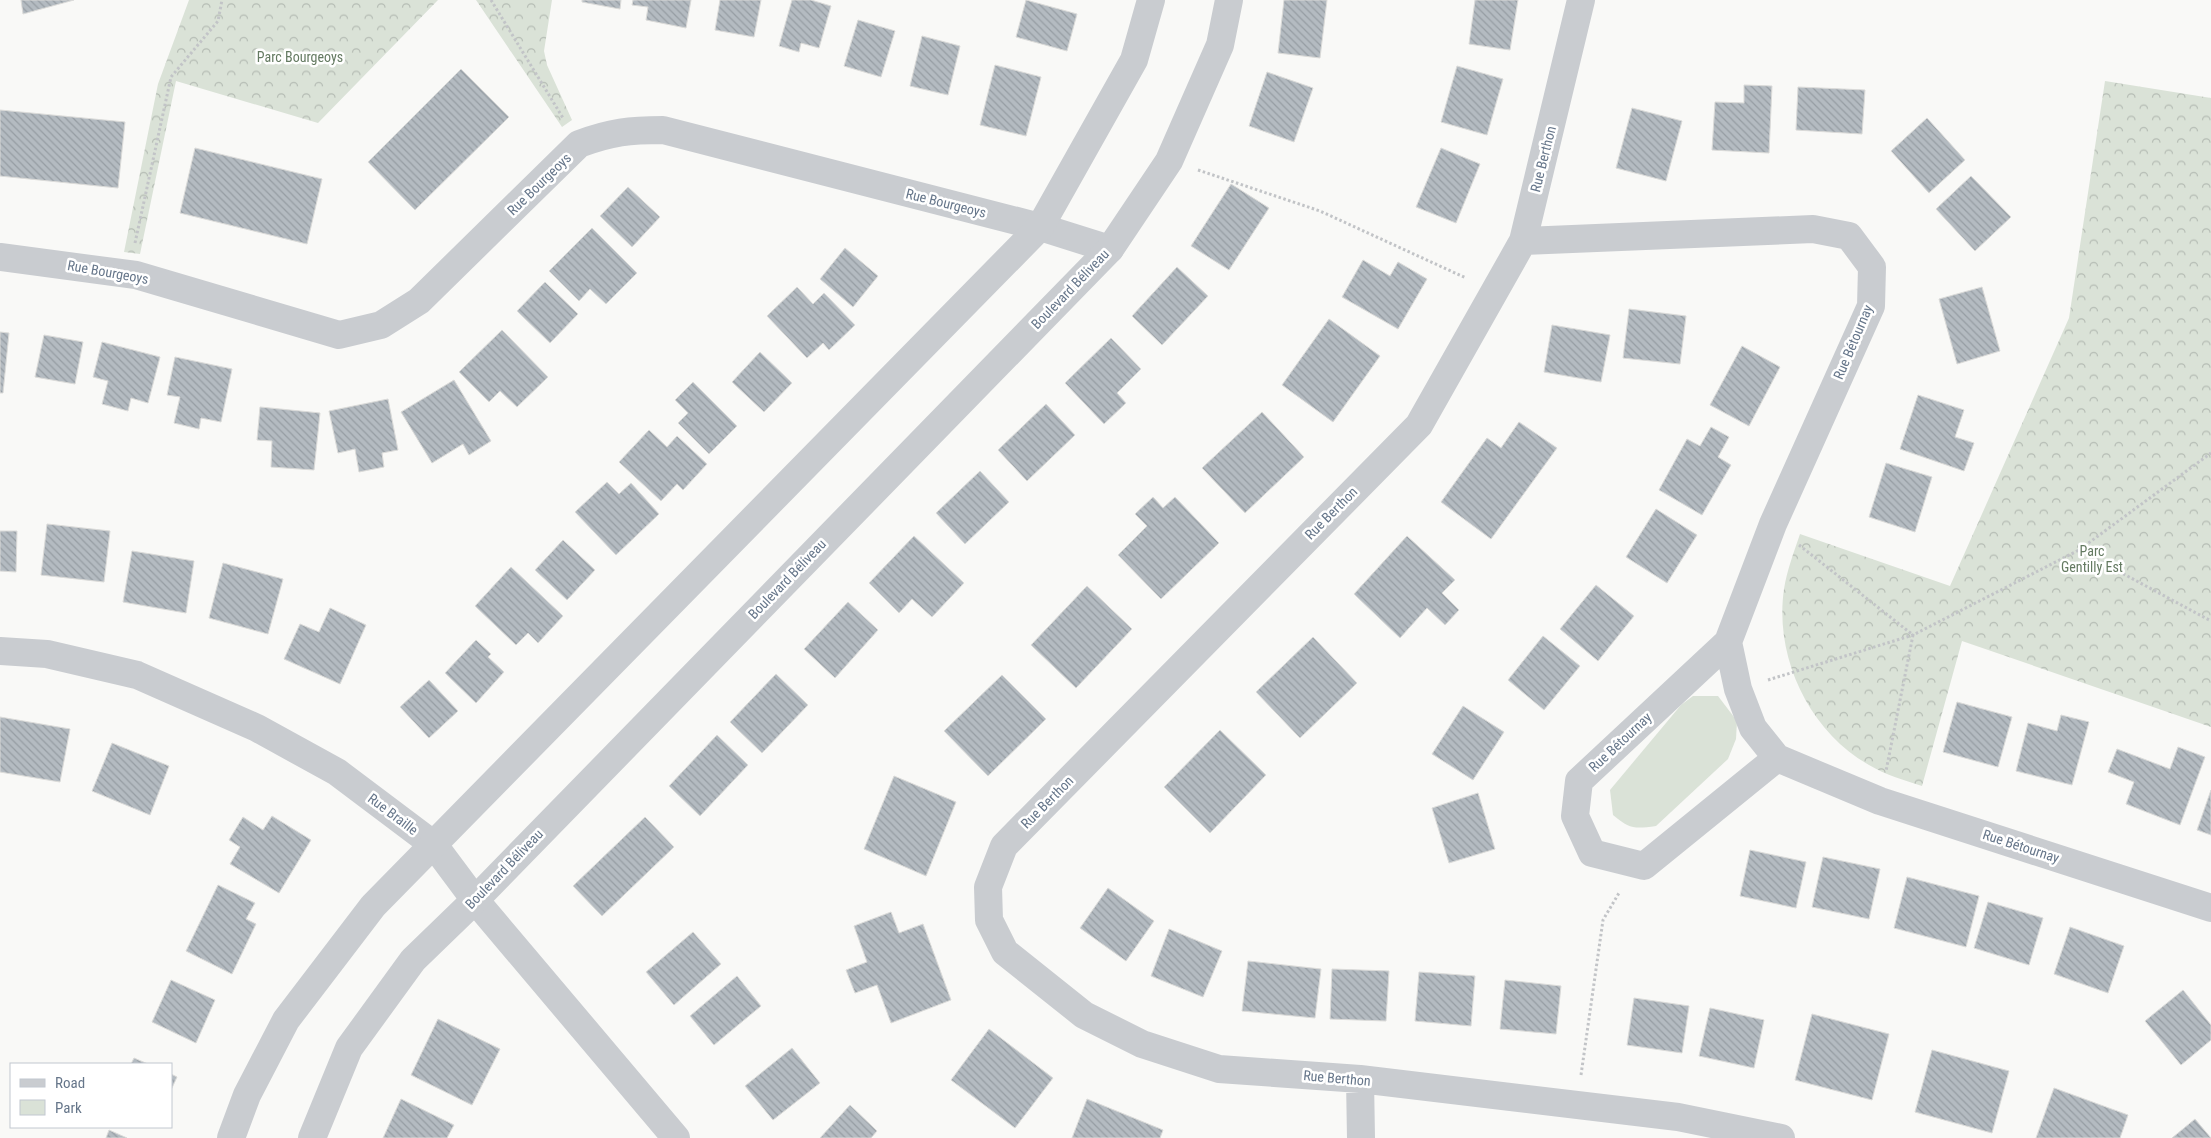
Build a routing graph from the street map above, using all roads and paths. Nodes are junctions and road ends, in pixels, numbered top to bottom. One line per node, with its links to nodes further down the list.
1 (222, 0): 12 (path)
2 (491, 0): 6 (path)
3 (1151, 0): 8 (street)
4 (1229, 0): 7 (street, Boulevard Béliveau)
5 (1581, 0): 9 (street, Rue Berthon)
6 (579, 144): 8 (street, Rue Bourgeoys); 12 (street, Rue Bourgeoys)
7 (1169, 161): 10 (street, Boulevard Béliveau); 13 (path)
8 (1040, 227): 10 (street, Rue Bourgeoys); 24 (street)
9 (1523, 241): 13 (street, Rue Berthon); 15 (street, Rue Bétournay)
10 (1110, 249): 26 (street, Boulevard Béliveau)
11 (0, 257): 12 (street, Rue Bourgeoys)
12 (128, 274)
13 (1495, 291): 28 (street, Rue Berthon)
14 (2211, 453): 16 (path)
15 (1773, 524): 18 (path); 19 (street, Rue Bétournay)
16 (2079, 550): 17 (path); 18 (path)
17 (2211, 621)
18 (1913, 635): 21 (path); 23 (path)
19 (1728, 642): 21 (street, Rue Bétournay); 25 (street, Rue Bétournay)
20 (0, 651): 24 (street, Rue Braille)
21 (1738, 689): 22 (street, Rue Bétournay)
22 (1777, 758): 23 (street, Rue Bétournay); 25 (street)
23 (1880, 801): 27 (street, Rue Bétournay)
24 (434, 845): 26 (street, Rue Braille); 30 (street)
25 (1636, 864): 29 (path)
26 (475, 900): 31 (street, Boulevard Béliveau); 32 (street, Rue Braille)
27 (2211, 908)
28 (1360, 1080): 29 (street, Rue Berthon); 33 (street)
29 (1577, 1105): 34 (street, Rue Berthon)
30 (231, 1138)
31 (312, 1138)
32 (676, 1138)
33 (1361, 1138)
34 (1781, 1138)

